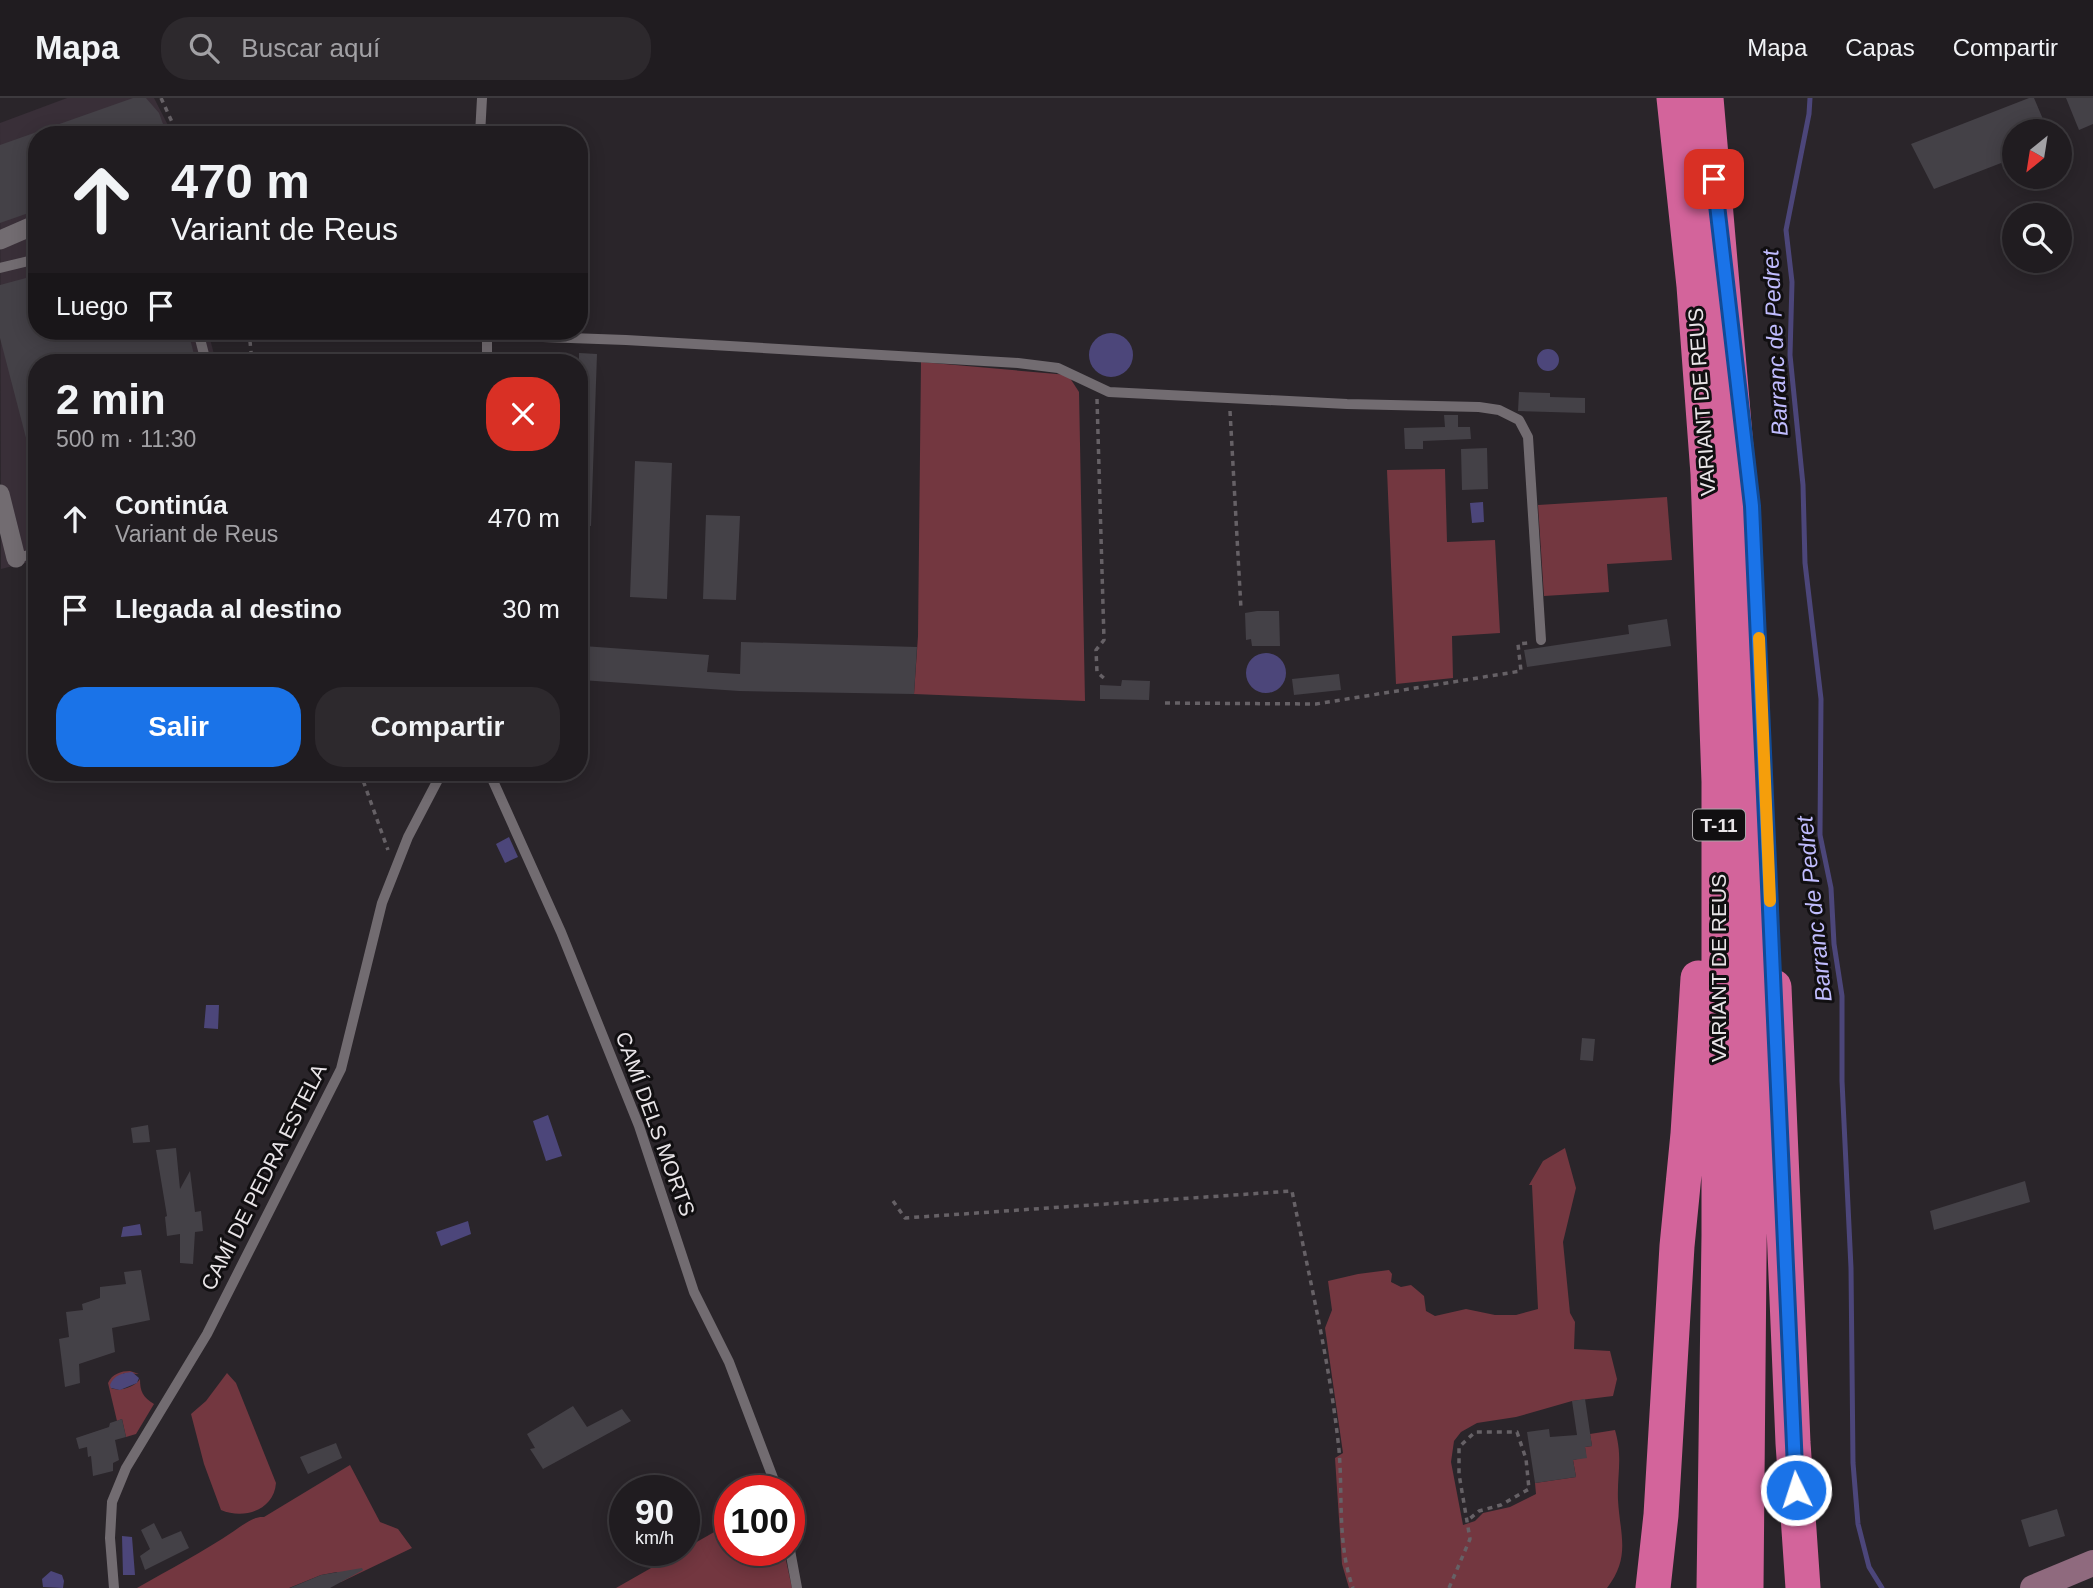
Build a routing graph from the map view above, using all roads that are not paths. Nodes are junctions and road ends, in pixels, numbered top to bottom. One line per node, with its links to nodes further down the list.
1 (482, 98): 4 (lane)
2 (1674, 98): 11 (highway, VARIANT DE REUS / T-11)
3 (1706, 98): 8 (highway, VARIANT DE REUS / T-11)
4 (480, 126)
5 (28, 228): 6 (street)
6 (0, 240)
7 (28, 261): 9 (lane)
8 (1722, 261): 19 (highway, VARIANT DE REUS / T-11); 27 (highway)
9 (0, 268)
10 (588, 338): 15 (lane)
11 (1708, 474): 19 (highway, VARIANT DE REUS / T-11); 24 (highway)
12 (0, 494): 14 (street)
13 (28, 555): 14 (lane)
14 (16, 558)
15 (1541, 640)
16 (438, 781): 22 (lane, CAMÍ DE PEDRA ESTELA)
17 (493, 781): 18 (lane, CAMÍ DELS MORTS)
18 (772, 1475)
19 (1730, 1553): 25 (highway, VARIANT DE REUS / T-11); 26 (highway, VARIANT DE REUS / T-11)
20 (2093, 1563): 28 (main road)
21 (793, 1566): 23 (lane)
22 (114, 1588)
23 (797, 1588)
24 (1653, 1588)
25 (1714, 1588)
26 (1746, 1588)
27 (1803, 1588)
28 (2033, 1588)

